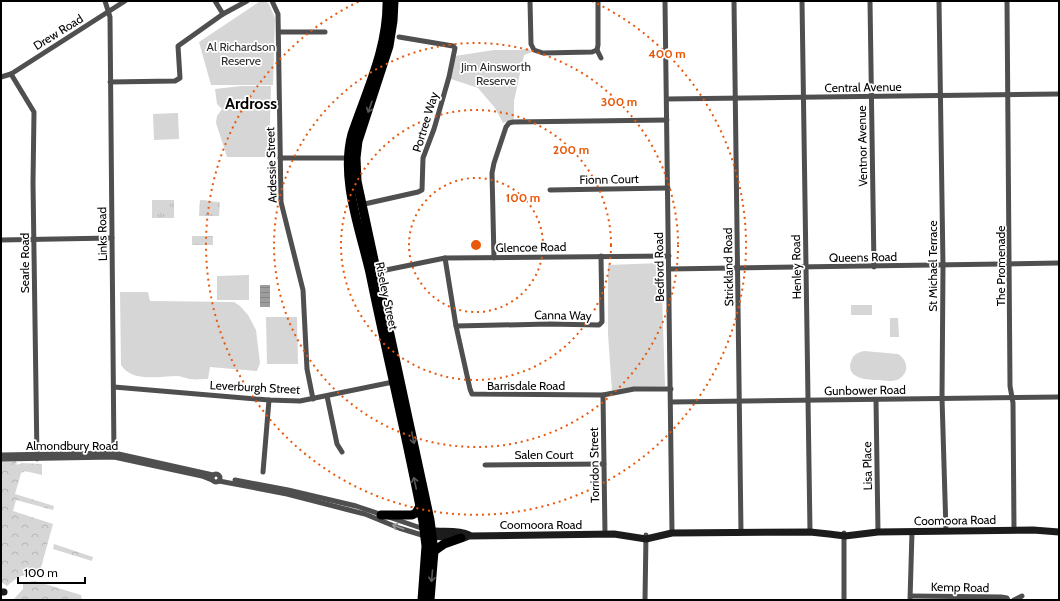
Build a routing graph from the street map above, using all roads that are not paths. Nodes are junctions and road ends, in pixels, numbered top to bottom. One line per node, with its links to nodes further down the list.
1 (105, 1): 16 (street)
2 (125, 1): 16 (street, Drew Road)
3 (215, 1): 17 (street)
4 (248, 1): 17 (street)
5 (272, 1): 18 (street, Ardessie Street)
6 (387, 1): 20 (highway, Riseley Street)
7 (394, 1): 20 (highway, Riseley Street)
8 (530, 1): 21 (street)
9 (598, 1): 21 (street)
10 (666, 1): 31 (street, Bedford Road)
11 (734, 1): 32 (street, Strickland Road)
12 (802, 1): 30 (street, Henley Road)
13 (870, 1): 29 (street, Ventnor Avenue)
14 (939, 1): 28 (street, St Michael Terrace)
15 (1007, 1): 27 (street, The Promenade)
16 (109, 11): 23 (street, Drew Road); 25 (street, Links Road)
17 (224, 14): 25 (street)
18 (279, 32): 19 (street); 34 (street, Ardessie Street)
19 (324, 32)
20 (392, 36): 35 (highway, Riseley Street, one-way to 35); 35 (highway, Riseley Street); 38 (street, Portree Way)
21 (597, 50): 22 (street)
22 (601, 58)
23 (11, 74): 24 (street, Drew Road); 40 (street, Searle Road)
24 (1, 77)
25 (110, 82): 39 (street, Links Road)
26 (1059, 94): 27 (street, Central Avenue)
27 (1009, 95): 28 (street, Central Avenue); 47 (street, The Promenade)
28 (940, 96): 29 (street, Central Avenue); 48 (street, St Michael Terrace)
29 (872, 97): 30 (street, Central Avenue); 50 (street, Ventnor Avenue)
30 (804, 98): 32 (street, Central Avenue); 49 (street, Henley Road)
31 (667, 99): 32 (street, Central Avenue); 33 (street, Bedford Road)
32 (736, 99): 51 (street, Strickland Road)
33 (667, 120): 36 (street, Bedford Road); 45 (street)
34 (280, 158): 35 (street); 63 (street, Ardessie Street)
35 (352, 158): 38 (highway, Riseley Street)
36 (668, 188): 37 (street, Fionn Court); 43 (street, Bedford Road)
37 (550, 190)
38 (358, 205): 53 (highway, Riseley Street)
39 (112, 238): 40 (street); 56 (street, Links Road)
40 (34, 239): 41 (street); 72 (street, Searle Road)
41 (1, 240)
42 (602, 256): 43 (street, Glencoe Road); 45 (street, Glencoe Road); 54 (street, Canna Way)
43 (669, 256): 52 (street, Bedford Road)
44 (444, 258): 45 (street, Glencoe Road); 53 (street, Glencoe Road); 54 (street, Barrisdale Road)
45 (494, 258)
46 (1058, 264): 47 (street, Queens Road)
47 (1010, 265): 48 (street, Queens Road); 60 (street, The Promenade)
48 (943, 266): 50 (street, Queens Road); 62 (street, St Michael Terrace)
49 (806, 267): 50 (street, Queens Road); 51 (street, Queens Road); 66 (street, Henley Road)
50 (874, 267)
51 (738, 268): 52 (street, Queens Road); 65 (street, Strickland Road)
52 (669, 269): 57 (street, Bedford Road)
53 (373, 272): 55 (highway, Riseley Street); 88 (highway, Riseley Street, one-way to 88)
54 (456, 326): 58 (street, Barrisdale Road)
55 (393, 382): 59 (street, Leverburgh Street); 78 (highway, Riseley Street, one-way to 55)
56 (114, 387): 64 (street, Leverburgh Street); 71 (street, Links Road)
57 (670, 389): 58 (street, Barrisdale Road); 68 (street, Bedford Road)
58 (603, 395): 74 (street, Torridon Street)
59 (327, 396): 63 (street, Leverburgh Street); 69 (street)
60 (1011, 397): 61 (street, Gunbower Road); 62 (street, Gunbower Road); 81 (street, The Promenade)
61 (1059, 397)
62 (942, 398): 67 (street, Gunbower Road); 83 (street, St Michael Terrace)
63 (313, 399): 64 (street, Leverburgh Street)
64 (269, 400): 76 (street)
65 (739, 400): 66 (street, Gunbower Road); 68 (street, Gunbower Road); 90 (street, Strickland Road)
66 (808, 400): 67 (street, Gunbower Road); 84 (street, Henley Road)
67 (876, 400): 85 (street, Lisa Place)
68 (671, 402): 89 (street, Bedford Road)
69 (342, 452)
70 (1, 455): 72 (street, Almondbury Road)
71 (114, 455): 72 (street, Almondbury Road); 77 (street, Almondbury Road)
72 (37, 457): 73 (street, Almondbury Road)
73 (1, 459)
74 (604, 464): 75 (street, Salen Court); 91 (street, Torridon Street)
75 (485, 465)
76 (263, 472)
77 (220, 479): 79 (street); 88 (street, one-way to 77)
78 (420, 506): 79 (highway); 88 (highway, Riseley Street)
79 (381, 515): 88 (street)
80 (1059, 528): 82 (street, Coomoora Road)
81 (1014, 530): 82 (street, Coomoora Road); 83 (street, Coomoora Road)
82 (1033, 530): 87 (street, Coomoora Road)
83 (946, 531): 86 (street, Coomoora Road)
84 (810, 532): 90 (street, Coomoora Road); 92 (street, Coomoora Road)
85 (878, 532): 86 (street, Coomoora Road); 92 (street, Coomoora Road)
86 (912, 532): 97 (street)
87 (1059, 532)
88 (428, 533): 93 (street, Coomoora Road); 95 (highway, Riseley Street); 98 (highway, Riseley Street)
89 (672, 533): 90 (street, Coomoora Road); 94 (street, Coomoora Road)
90 (741, 533)
91 (605, 534): 93 (street, Coomoora Road); 94 (street, Coomoora Road)
92 (844, 535): 101 (street)
93 (465, 536): 95 (highway)
94 (646, 537): 100 (street)
95 (434, 551): 99 (highway, Riseley Street, one-way to 99)
96 (1022, 596): 103 (street)
97 (910, 598): 102 (street, Kemp Road)
98 (422, 600)
99 (430, 600)
100 (645, 600)
101 (844, 600)
102 (1008, 600)
103 (1014, 600)

